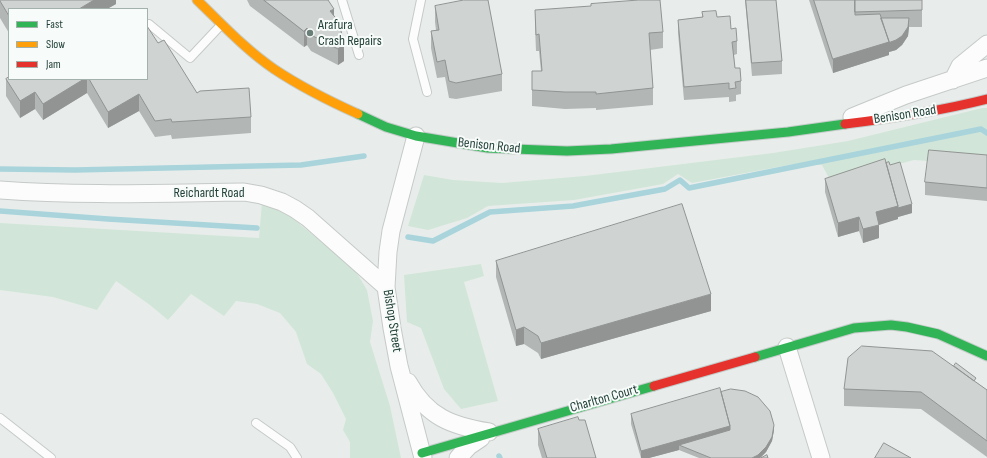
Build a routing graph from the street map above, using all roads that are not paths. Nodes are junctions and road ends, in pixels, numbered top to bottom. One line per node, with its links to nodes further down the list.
1 (197, 0): 5 (street, Benison Road)
2 (342, 0): 7 (lane)
3 (420, 0): 10 (lane)
4 (148, 24): 5 (lane)
5 (222, 24): 13 (street, Benison Road)
6 (987, 44): 9 (street)
7 (359, 55)
8 (987, 68): 9 (street, Benison Road)
9 (953, 80): 12 (street, Benison Road)
10 (427, 92)
11 (987, 99): 12 (street, Benison Road)
12 (822, 127): 13 (street, Benison Road)
13 (416, 136): 15 (street, Bishop Street)
14 (0, 190): 15 (street, Reichardt Road)
15 (386, 288): 18 (street, Bishop Street)
16 (787, 347): 17 (street, Charlton Court); 21 (street, Charlton Court); 26 (street)
17 (987, 356)
18 (399, 366): 21 (street); 22 (street, Bishop Street)
19 (0, 418): 23 (lane)
20 (256, 423): 24 (lane)
21 (489, 432): 22 (street, Charlton Court); 25 (street)
22 (422, 455)
23 (51, 458)
24 (297, 458)
25 (458, 458)
26 (821, 458)

